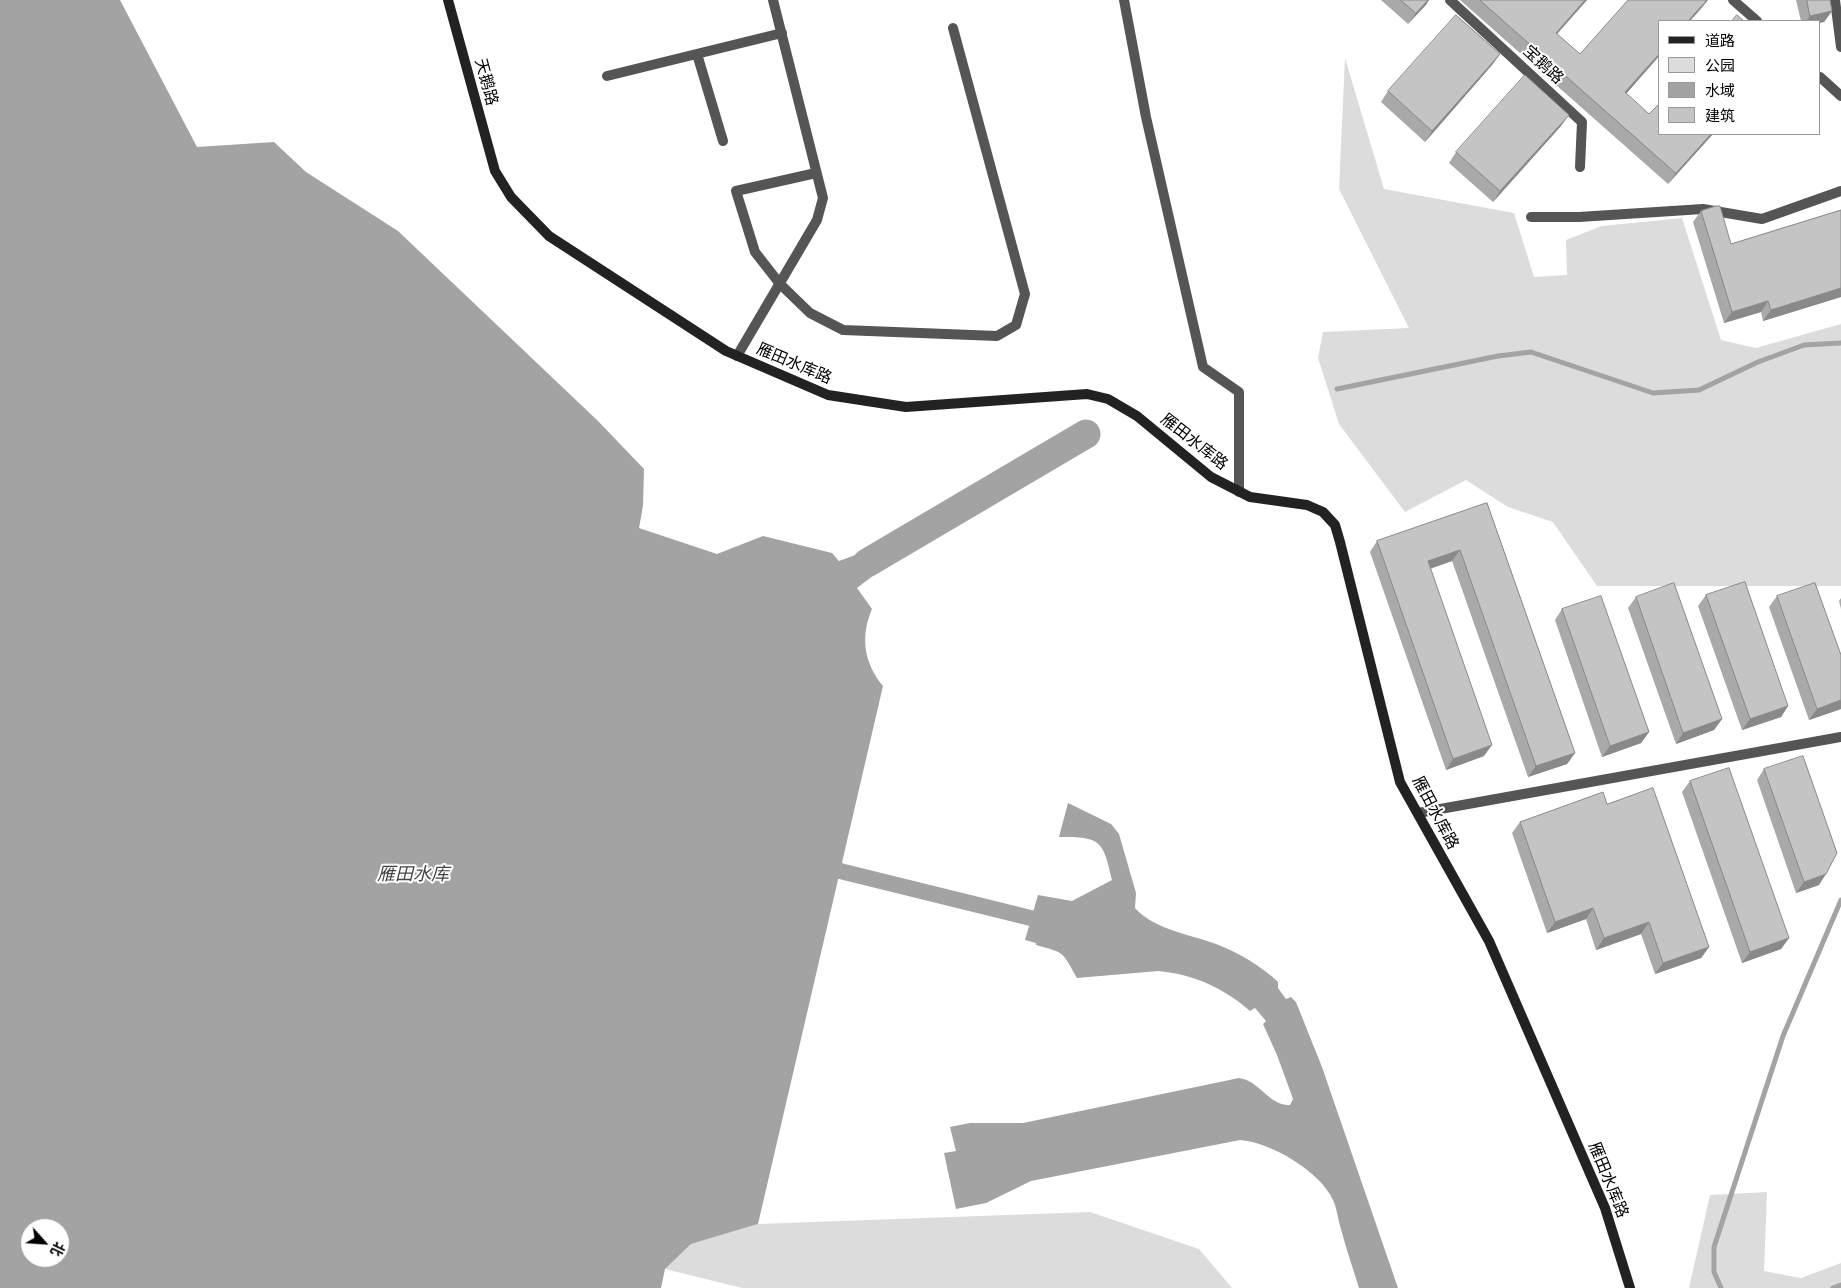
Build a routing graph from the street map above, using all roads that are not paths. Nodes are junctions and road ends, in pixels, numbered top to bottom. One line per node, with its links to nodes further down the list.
1 (448, 0): 17 (main road, 天鹅路)
2 (773, 0): 9 (lane)
3 (1124, 0): 23 (lane)
4 (1450, 0): 16 (lane, 宝鹅路)
5 (1733, 0): 7 (lane)
6 (1835, 0): 10 (lane)
7 (1756, 20)
8 (952, 28): 21 (lane)
9 (782, 33): 11 (lane); 18 (lane)
10 (1841, 47)
11 (697, 54): 12 (lane); 15 (lane)
12 (607, 76)
13 (1821, 78): 14 (lane)
14 (1841, 96)
15 (723, 141)
16 (1580, 166)
17 (495, 171): 22 (main road, 雁田水库路)
18 (816, 173): 21 (lane); 21 (lane)
19 (1841, 191): 20 (lane)
20 (1531, 217)
21 (780, 284): 22 (lane)
22 (737, 356): 23 (main road, 雁田水库路)
23 (1240, 492): 25 (main road, 雁田水库路)
24 (1841, 737): 25 (lane)
25 (1418, 813): 26 (main road, 雁田水库路)
26 (1630, 1288)

